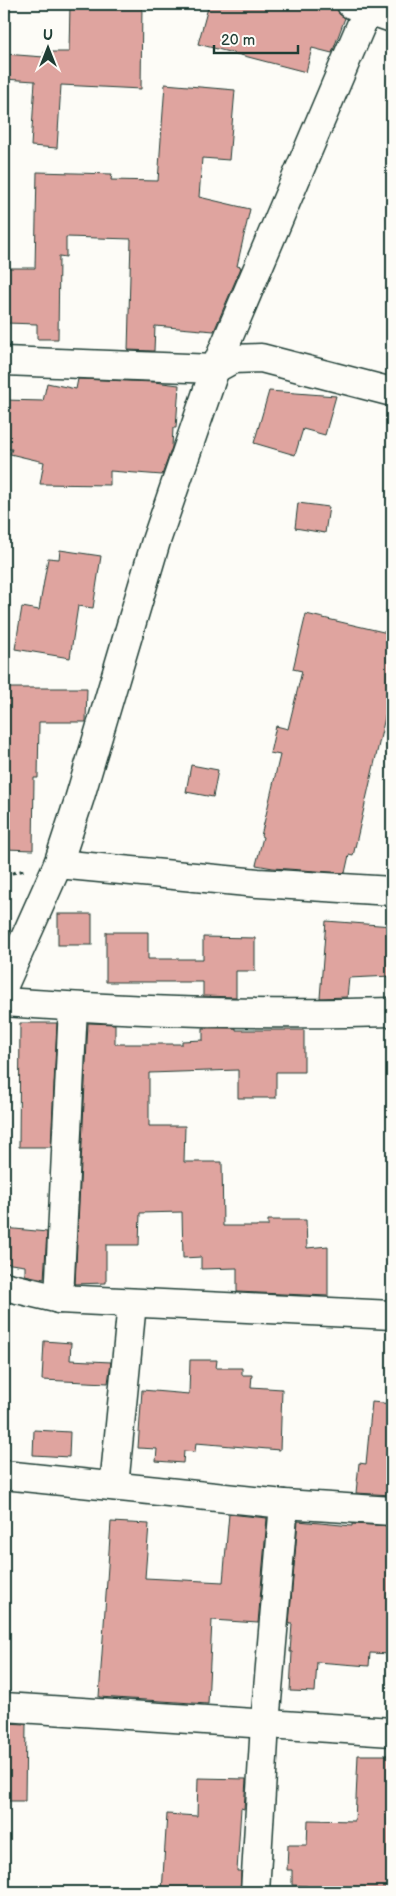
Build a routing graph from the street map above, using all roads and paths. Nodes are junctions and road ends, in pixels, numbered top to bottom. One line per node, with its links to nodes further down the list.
1 (370, 9): 3 (street)
2 (4, 361): 3 (street)
3 (215, 368): 4 (street); 5 (street)
4 (392, 392)
5 (58, 864): 6 (street); 7 (street)
6 (392, 891)
7 (4, 985)
8 (4, 1002): 9 (street)
9 (73, 1007): 10 (street); 12 (street)
10 (392, 1012)
11 (4, 1286): 12 (street)
12 (59, 1299): 13 (street)
13 (132, 1303): 14 (street); 16 (street)
14 (392, 1316)
15 (4, 1475): 16 (street)
16 (114, 1486): 17 (street)
17 (284, 1504): 18 (street); 20 (street)
18 (392, 1511)
19 (4, 1707): 20 (street)
20 (264, 1724): 21 (street); 22 (street)
21 (392, 1732)
22 (255, 1892)

